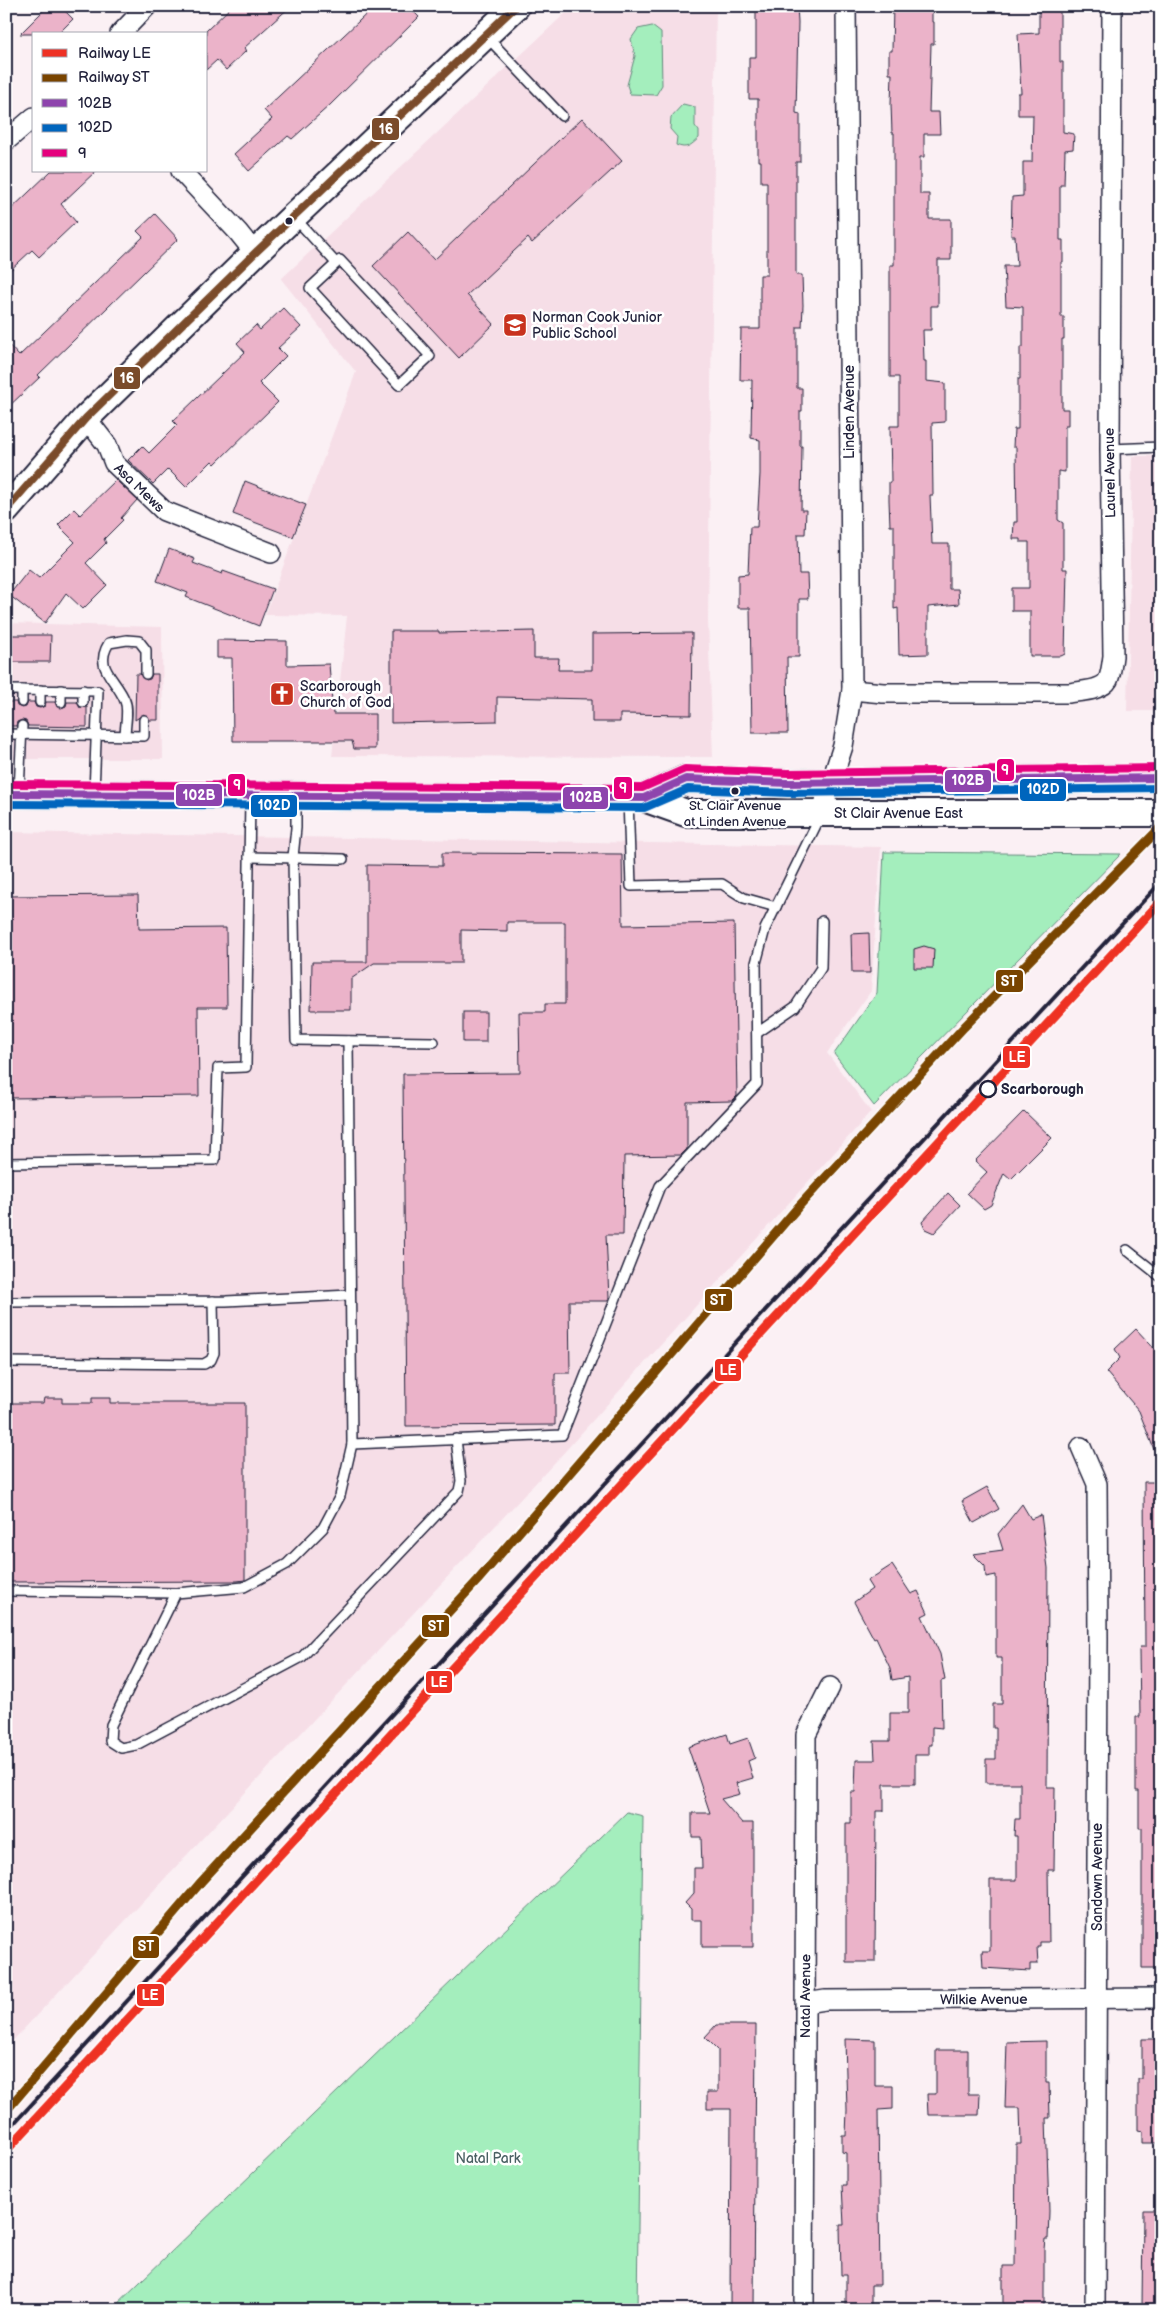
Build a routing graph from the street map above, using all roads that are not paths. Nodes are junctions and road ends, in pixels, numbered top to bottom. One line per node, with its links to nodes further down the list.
1 (147, 6): 5 (street)
2 (516, 6): 6 (main road)
3 (846, 6): 25 (street, Linden Avenue)
4 (1112, 6): 16 (street, Laurel Avenue)
5 (122, 32)
6 (485, 35): 7 (lane); 11 (main road)
7 (562, 116)
8 (32, 119): 9 (street)
9 (6, 142)
10 (182, 172): 12 (street)
11 (293, 216): 12 (main road); 13 (lane)
12 (255, 253): 14 (main road)
13 (336, 263): 13 (lane)
14 (86, 418): 17 (main road); 18 (street, Asa Mews)
15 (1161, 447): 16 (lane)
16 (1110, 449): 25 (street, Laurel Avenue)
17 (6, 510)
18 (271, 554)
19 (146, 674): 34 (lane)
20 (6, 690): 21 (lane)
21 (22, 690): 22 (lane); 26 (lane)
22 (40, 690): 23 (lane); 27 (lane)
23 (61, 690): 24 (lane); 28 (lane)
24 (84, 690): 29 (lane); 33 (lane)
25 (852, 690): 36 (street, Linden Avenue)
26 (22, 702)
27 (40, 702)
28 (61, 702)
29 (83, 702)
30 (144, 720): 34 (lane)
31 (22, 730): 32 (lane); 33 (lane); 37 (lane)
32 (6, 734)
33 (97, 735): 34 (lane); 38 (lane)
34 (125, 736)
35 (1161, 778): 36 (main road, St Clair Avenue East)
36 (832, 782): 41 (main road, St Clair Avenue East); 43 (street, Linden Avenue)
37 (13, 795): 38 (main road, St Clair Avenue East)
38 (94, 795): 39 (main road, St Clair Avenue East)
39 (250, 795): 40 (main road, St Clair Avenue East); 44 (lane)
40 (296, 796): 41 (main road, St Clair Avenue East); 45 (lane)
41 (636, 798): 43 (main road, St Clair Avenue East); 47 (lane)
42 (1156, 813): 43 (main road, St Clair Avenue East)
43 (821, 814): 47 (lane)
44 (249, 857): 45 (lane); 52 (lane)
45 (293, 857): 46 (lane); 50 (lane)
46 (343, 859)
47 (776, 907): 49 (lane)
48 (822, 921): 49 (lane)
49 (757, 1033): 59 (lane)
50 (348, 1041): 51 (lane); 55 (lane)
51 (434, 1042)
52 (6, 1163)
53 (1127, 1250): 54 (lane)
54 (1161, 1277)
55 (350, 1295): 56 (lane); 60 (lane)
56 (213, 1301): 57 (lane); 58 (lane)
57 (6, 1302)
58 (6, 1362)
59 (456, 1440): 60 (lane); 63 (lane)
60 (352, 1444): 63 (lane)
61 (1081, 1447): 65 (street, Sandown Avenue)
62 (6, 1591): 63 (lane)
63 (176, 1593)
64 (830, 1688): 67 (street, Natal Avenue)
65 (1096, 1998): 66 (street, Wilkie Avenue); 67 (street, Wilkie Avenue); 69 (street, Sandown Avenue)
66 (1161, 1998)
67 (806, 2003): 68 (street, Natal Avenue)
68 (804, 2310)
69 (1095, 2310)

